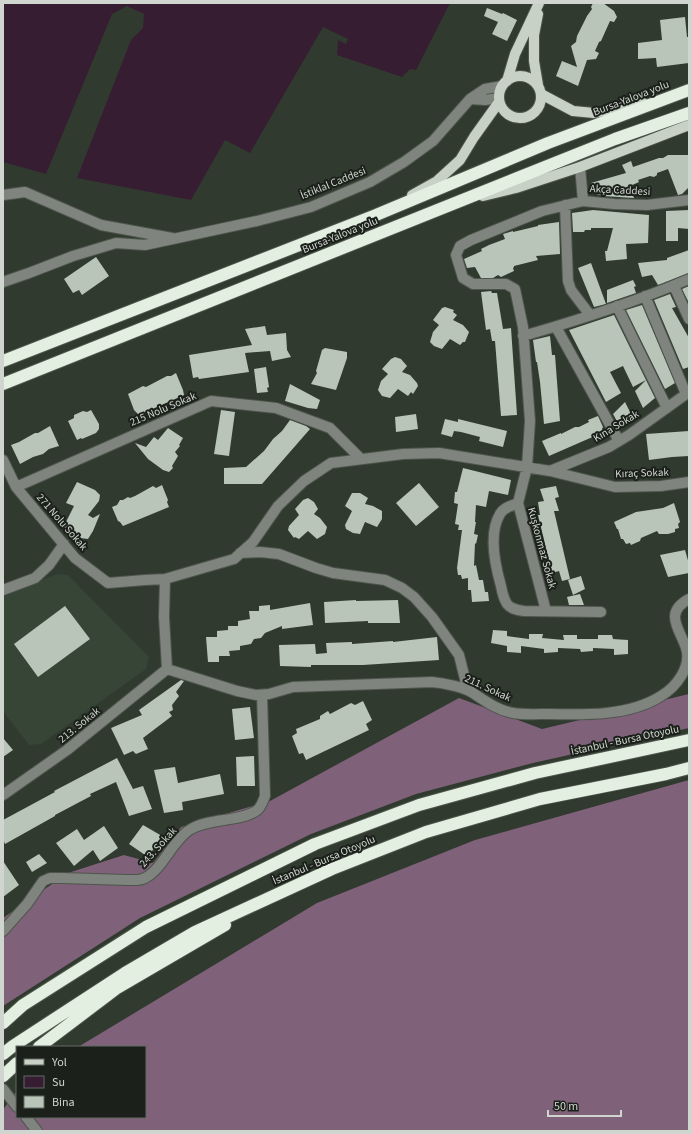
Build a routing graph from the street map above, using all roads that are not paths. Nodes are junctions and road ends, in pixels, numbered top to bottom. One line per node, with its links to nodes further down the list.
1 (539, 3): 2 (main road); 3 (main road)
2 (504, 83): 3 (main road); 5 (street, İstiklal Caddesi); 7 (main road)
3 (539, 90): 6 (main road); 7 (main road)
4 (689, 90): 6 (highway, Bursa-Yalova yolu)
5 (470, 99): 7 (street); 17 (street, İstiklal Caddesi)
6 (664, 99): 16 (highway, Bursa-Yalova yolu)
7 (499, 100): 16 (main road)
8 (689, 113): 14 (highway, Bursa-Yalova yolu)
9 (689, 125): 10 (main road)
10 (580, 167): 13 (street, Akça Caddesi); 14 (main road)
11 (3, 195): 17 (street)
12 (689, 200): 13 (street, Akça Caddesi)
13 (583, 201): 15 (street, Kuşkonmaz Sokak)
14 (456, 203): 28 (highway, Bursa-Yalova yolu)
15 (565, 205): 23 (street); 26 (street, Kuşkonmaz Sokak)
16 (376, 215): 27 (highway, Bursa-Yalova yolu)
17 (178, 239): 19 (street, İstiklal Caddesi)
18 (689, 280): 20 (street)
19 (3, 282)
20 (674, 286): 21 (street); 24 (street)
21 (646, 296): 22 (street); 29 (street)
22 (617, 306): 23 (street); 30 (street)
23 (590, 315): 25 (street)
24 (689, 319)
25 (556, 327): 26 (street); 31 (street)
26 (523, 336): 34 (street, Kuşkonmaz Sokak)
27 (3, 361)
28 (3, 384)
29 (687, 393): 30 (street, Kına Sokak)
30 (667, 408): 31 (street, Kına Sokak)
31 (619, 441): 35 (street, Kına Sokak)
32 (3, 460): 37 (street, 271 Nolu Sokak)
33 (361, 460): 34 (street, Kıraç Sokak); 37 (street, 215 Nolu Sokak); 40 (street, Kıraç Sokak)
34 (527, 467): 35 (street, Kıraç Sokak); 38 (street, Kuşkonmaz Sokak)
35 (550, 471): 36 (street, Kıraç Sokak)
36 (689, 482)
37 (16, 486): 39 (street, 271 Nolu Sokak)
38 (518, 503): 44 (street, Kuşkonmaz Sokak); 44 (street)
39 (64, 544): 41 (street, 271 Nolu Sokak); 42 (street)
40 (240, 553): 41 (street, 271 Nolu Sokak); 48 (street)
41 (165, 579): 47 (street)
42 (3, 590)
43 (689, 600): 46 (street, 211. Sokak)
44 (546, 611): 45 (street)
45 (601, 612)
46 (688, 650): 48 (street, 211. Sokak)
47 (168, 669): 49 (street, 211. Sokak); 52 (street, 213. Sokak)
48 (473, 693): 49 (street, 211. Sokak)
49 (262, 695): 54 (street, 243. Sokak)
50 (689, 740): 55 (highway, İstanbul - Bursa Otoyolu)
51 (689, 768): 53 (highway, İstanbul - Bursa Otoyolu)
52 (3, 795)
53 (332, 869): 56 (highway); 57 (highway, İstanbul - Bursa Otoyolu)
54 (3, 931)
55 (3, 1022)
56 (40, 1046)
57 (3, 1054)
58 (16, 1064): 59 (highway)
59 (3, 1076)
60 (3, 1089): 61 (street)
61 (16, 1105)
62 (27, 1118): 63 (street)
63 (37, 1131)

